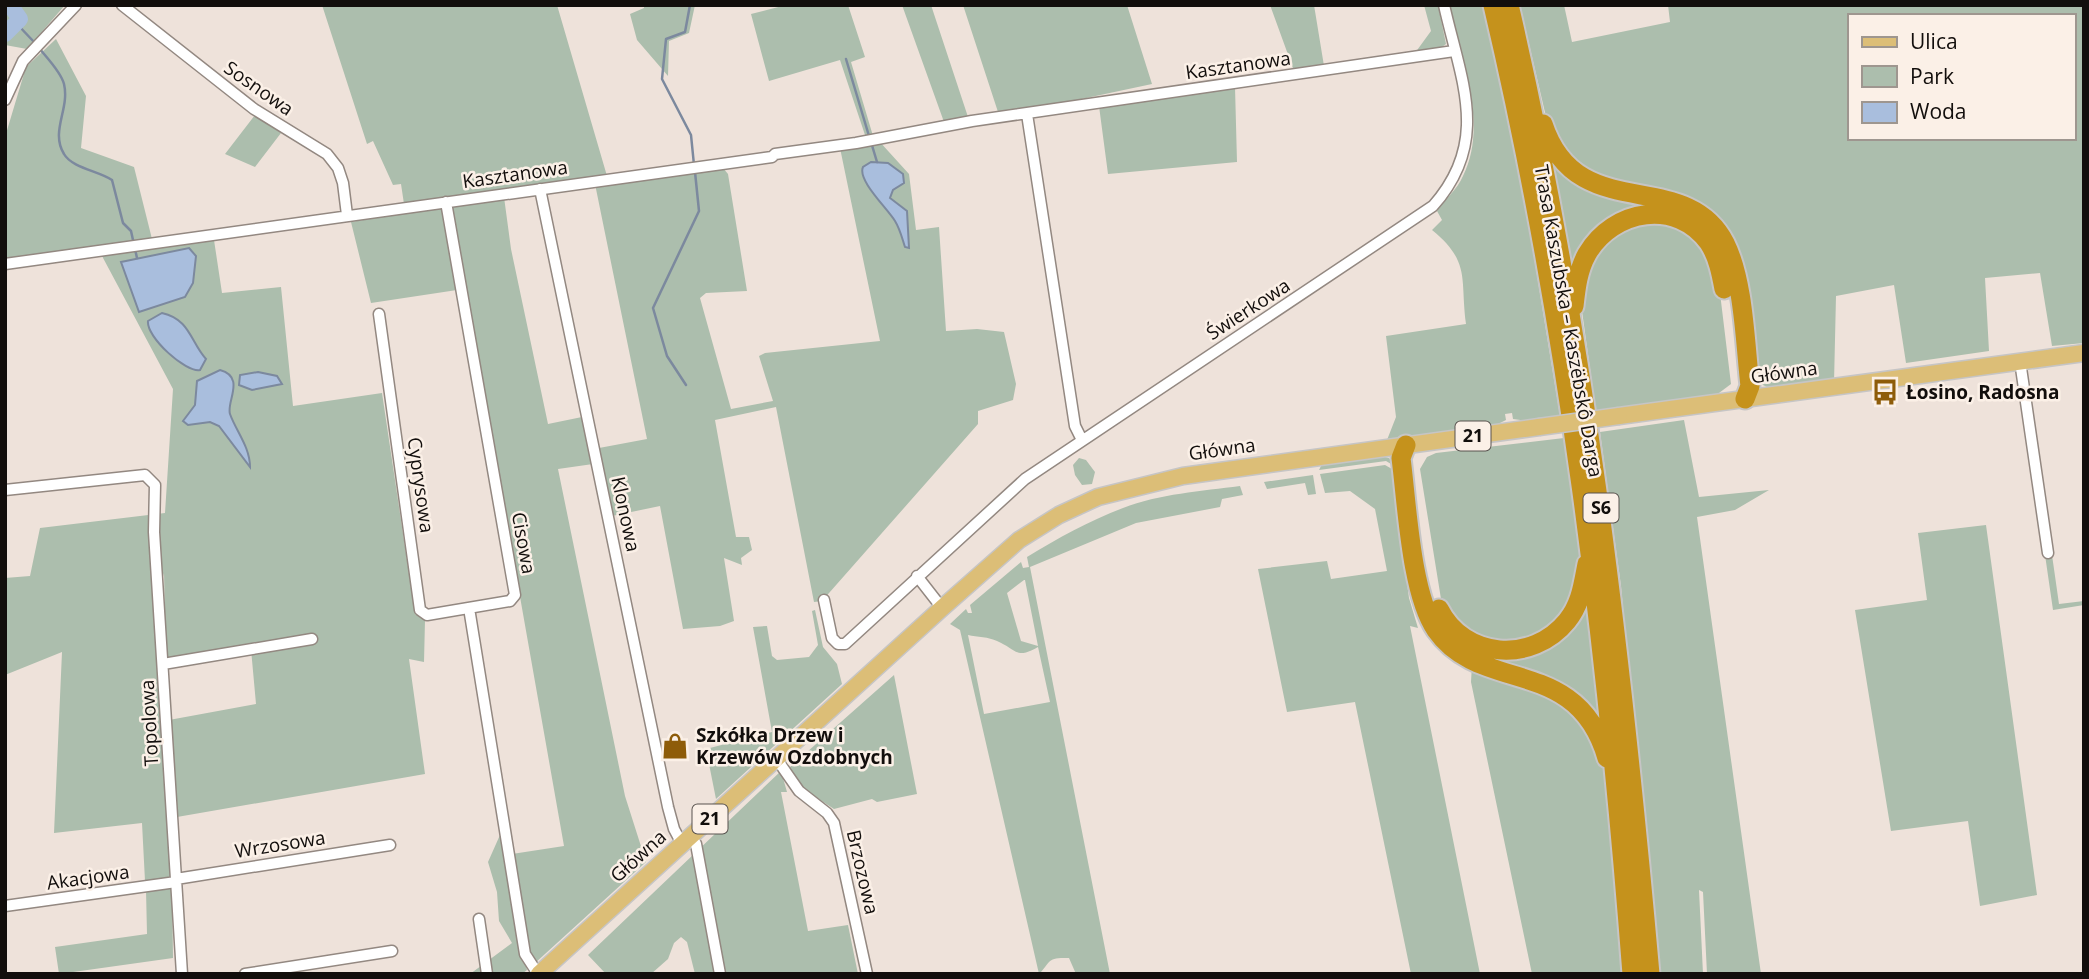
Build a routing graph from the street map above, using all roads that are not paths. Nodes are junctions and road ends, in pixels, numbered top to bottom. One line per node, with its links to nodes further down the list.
1 (76, 5): 8 (street)
2 (122, 5): 12 (street, Sosnowa)
3 (1444, 5): 7 (street, Świerkowa)
4 (1493, 5): 22 (highway, Trasa Kaszubska – Kaszëbskô Darga / S6)
5 (1509, 5): 6 (highway, Trasa Kaszubska – Kaszëbskô Darga / S6)
6 (1519, 50): 15 (highway, Trasa Kaszubska – Kaszëbskô Darga / S6); 18 (highway)
7 (1454, 51): 9 (street, Kasztanowa); 19 (street, Świerkowa)
8 (5, 100)
9 (1027, 114): 10 (street, Kasztanowa); 19 (street)
10 (540, 189): 11 (street, Kasztanowa); 32 (street, Klonowa)
11 (446, 202): 12 (street, Kasztanowa); 26 (street, Cisowa)
12 (347, 215): 13 (street, Kasztanowa)
13 (5, 264)
14 (379, 314): 26 (street, Cyprysowa)
15 (1571, 321): 18 (highway); 45 (highway, Trasa Kaszubska – Kaszëbskô Darga / S6)
16 (2084, 353): 17 (main road, Główna / 21)
17 (2020, 361): 18 (main road, Główna / 21); 23 (street)
18 (1745, 399): 20 (main road, Główna / 21, bridge)
19 (1082, 440): 24 (street, Świerkowa)
20 (1406, 445): 22 (highway); 27 (main road, Główna / 21); 31 (highway)
21 (5, 490): 29 (street, Topolowa)
22 (1590, 546): 31 (highway, Trasa Kaszubska – Kaszëbskô Darga / S6)
23 (2048, 553)
24 (917, 576): 25 (street, Świerkowa); 27 (street)
25 (824, 600)
26 (469, 608): 41 (street)
27 (942, 608): 30 (main road, Główna / 21)
28 (312, 639): 29 (street)
29 (163, 664): 34 (street, Topolowa)
30 (776, 758): 32 (main road, Główna / 21); 43 (street, Brzozowa)
31 (1622, 834): 44 (highway, Trasa Kaszubska – Kaszëbskô Darga / S6)
32 (687, 840): 41 (main road, Główna / 21); 42 (street, Klonowa)
33 (390, 845): 34 (street, Wrzosowa)
34 (176, 880): 35 (street, Akacjowa); 38 (street, Topolowa)
35 (5, 906)
36 (479, 919): 40 (street)
37 (392, 951): 39 (street)
38 (182, 974)
39 (245, 974)
40 (487, 974)
41 (539, 974)
42 (720, 974)
43 (867, 974)
44 (1632, 974)
45 (1650, 974)

